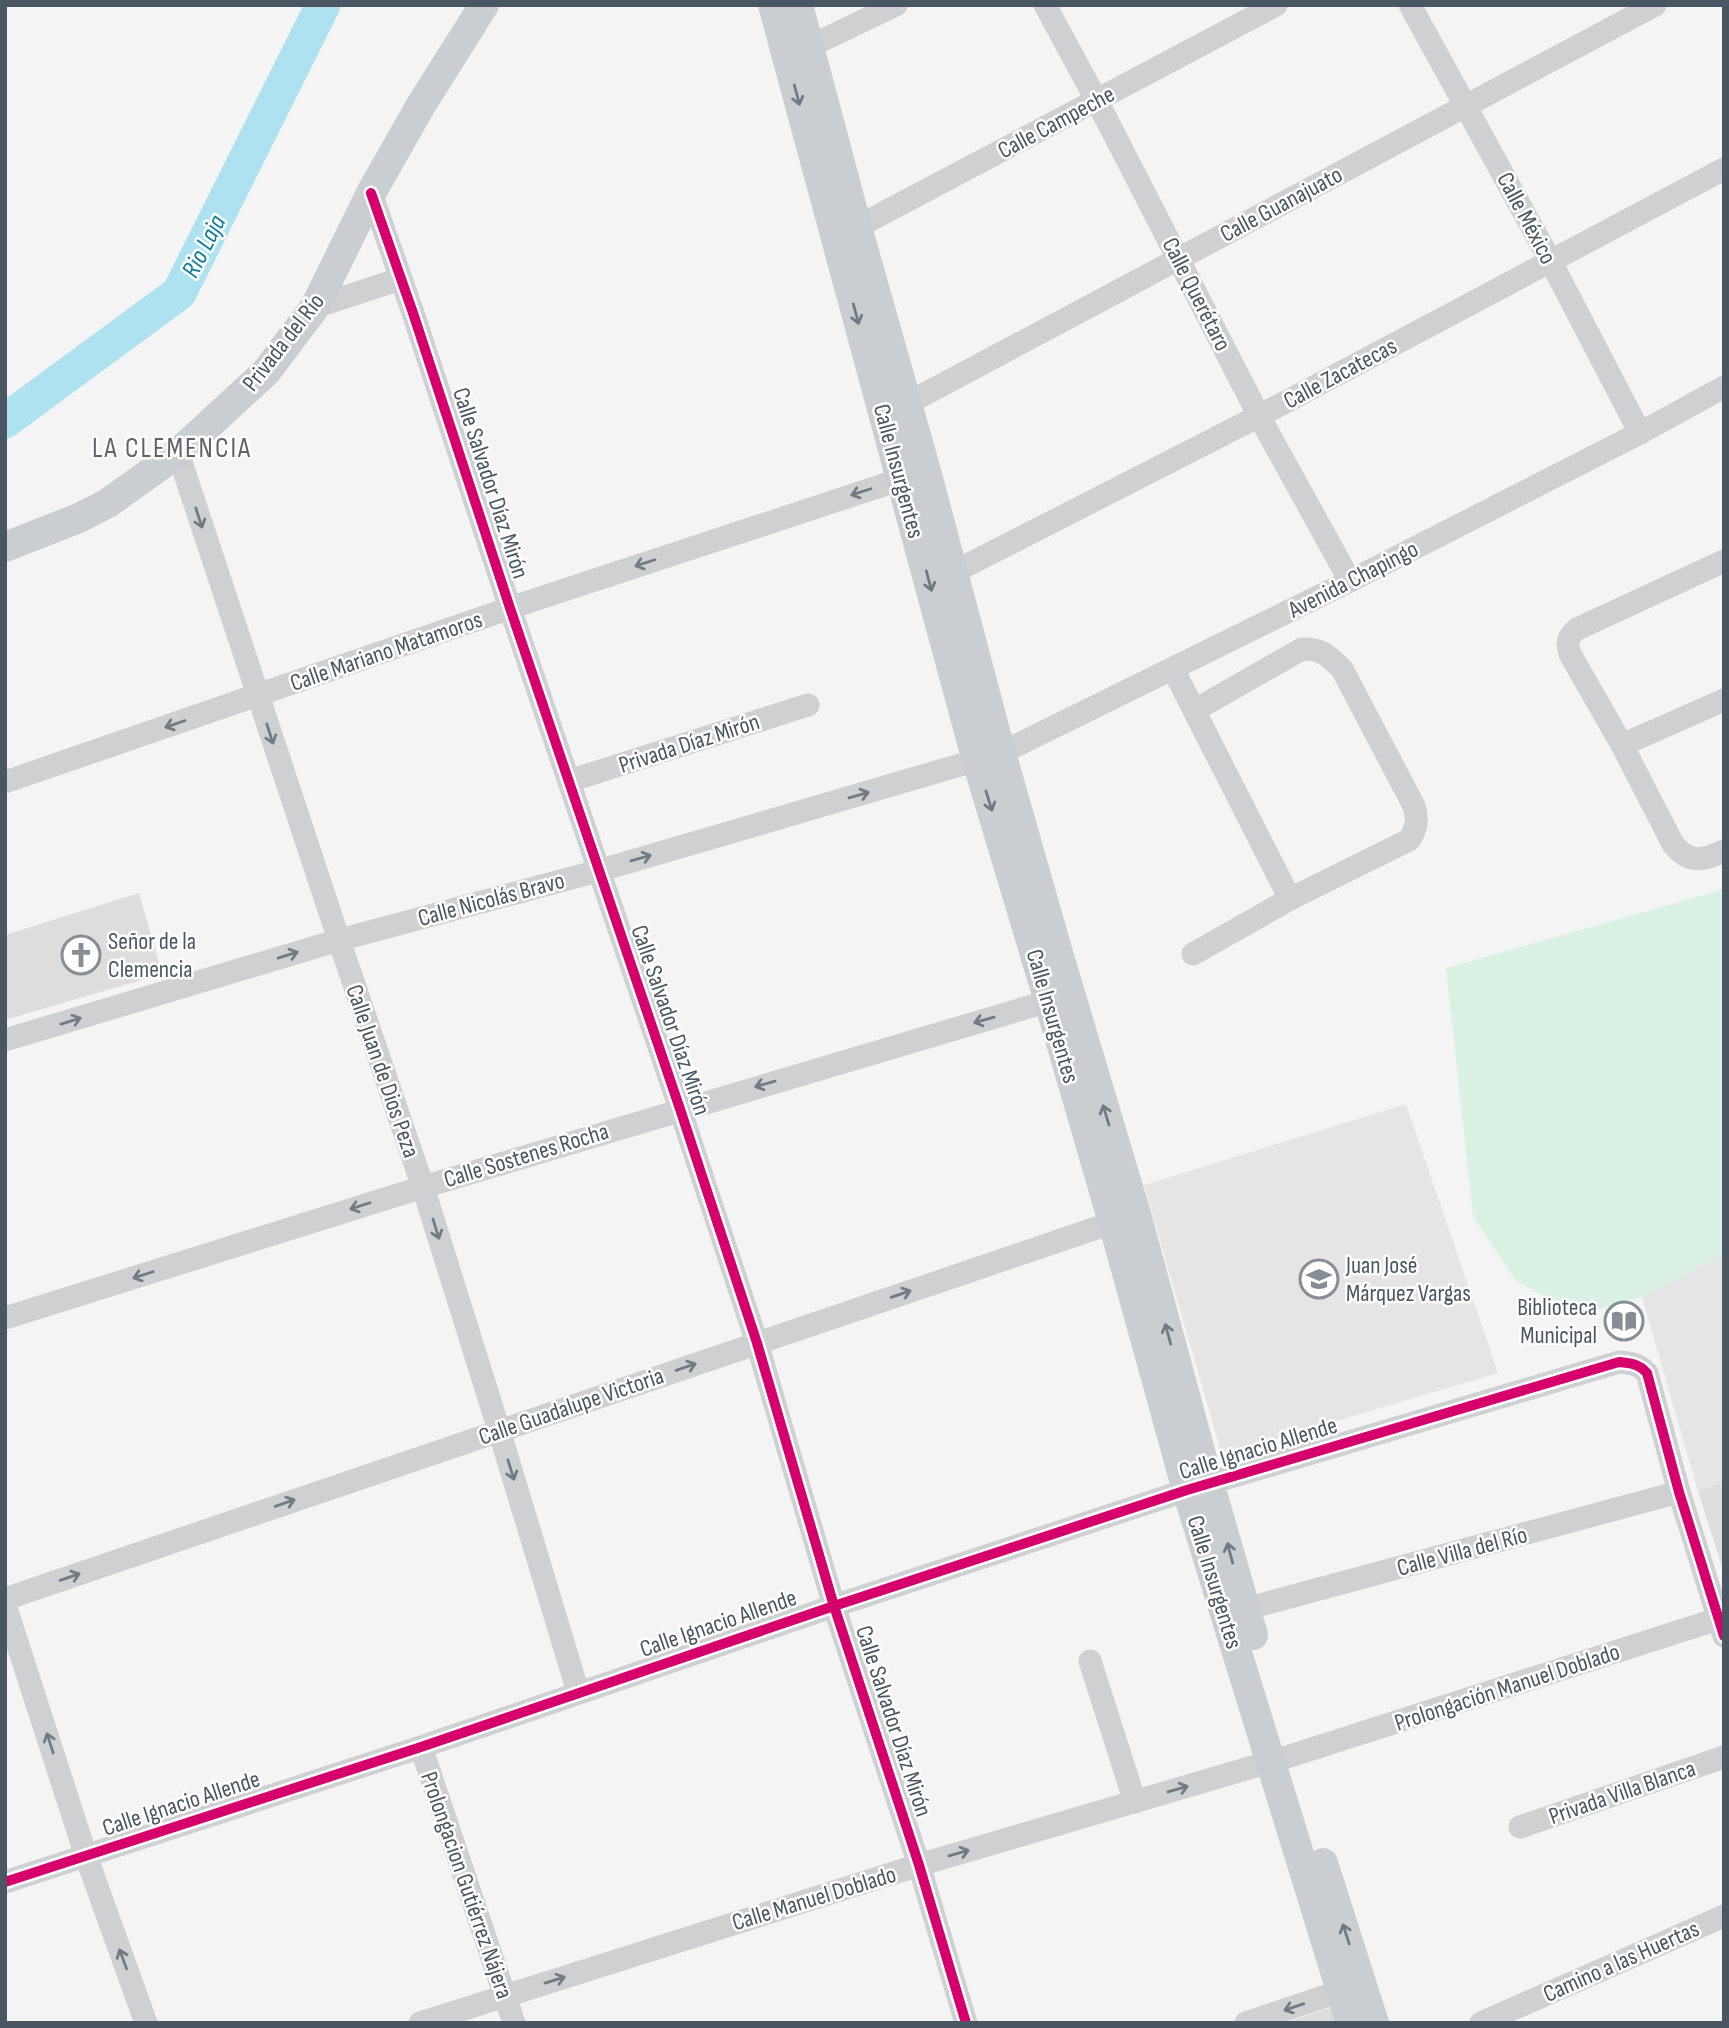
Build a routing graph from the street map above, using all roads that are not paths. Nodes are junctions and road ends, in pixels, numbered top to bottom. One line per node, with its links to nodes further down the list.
1 (484, 5): 13 (main road, Privada del Río)
2 (773, 5): 9 (main road, Calle Insurgentes)
3 (798, 5): 9 (main road, Calle Insurgentes)
4 (896, 5): 9 (street)
5 (1045, 5): 10 (street, Calle Querétaro)
6 (1276, 5): 10 (street, Calle Campeche)
7 (1410, 5): 11 (street, Calle México)
8 (1655, 5): 11 (street, Calle Guanajuato)
9 (798, 52): 14 (main road, Calle Insurgentes)
10 (1097, 101): 14 (street, Calle Campeche); 15 (street, Calle Querétaro)
11 (1467, 105): 15 (street, Calle Guanajuato); 16 (street, Calle México)
12 (1724, 169): 16 (street, Calle Zacatecas)
13 (371, 193): 17 (street, Calle Salvador Díaz Mirón); 18 (main road, Privada del Río)
14 (846, 230): 20 (main road, Calle Insurgentes); 24 (main road, Calle Insurgentes, one-way to 24)
15 (1179, 258): 20 (street, Calle Guanajuato); 21 (street, Calle Querétaro)
16 (1550, 260): 21 (street, Calle Zacatecas); 22 (street, Calle México)
17 (400, 279): 18 (street); 29 (street, Calle Salvador Díaz Mirón)
18 (315, 307): 23 (main road, Privada del Río)
19 (1724, 387): 22 (street, Avenida Chapingo)
20 (908, 402): 24 (main road, Calle Insurgentes)
21 (1259, 416): 27 (street, Calle Zacatecas); 28 (street, Calle Querétaro)
22 (1640, 433): 28 (street, Avenida Chapingo)
23 (178, 453): 25 (main road, Privada del Río); 31 (street, Calle Juan de Dios Peza, one-way to 31)
24 (914, 475): 27 (main road, Calle Insurgentes); 29 (street, Calle Mariano Matamoros, one-way to 29); 36 (main road, Calle Insurgentes, one-way to 36)
25 (5, 547)
26 (1724, 561): 35 (street)
27 (954, 572): 36 (main road, Calle Insurgentes)
28 (1350, 581): 30 (street, Avenida Chapingo)
29 (510, 608): 31 (street, Calle Mariano Matamoros); 37 (street, Calle Salvador Díaz Mirón)
30 (1172, 669): 34 (street); 36 (street, Avenida Chapingo)
31 (258, 696): 38 (street, Calle Mariano Matamoros, one-way to 38); 42 (street, Calle Juan de Dios Peza, one-way to 42)
32 (1724, 700): 35 (street)
33 (808, 705): 37 (street, Privada Díaz Mirón)
34 (1195, 710): 41 (street); 41 (street)
35 (1622, 745): 39 (street)
36 (989, 757): 40 (street, Calle Nicolás Bravo, one-way to 36); 44 (main road, Calle Insurgentes, one-way to 44); 48 (main road, Calle Insurgentes, one-way to 36)
37 (569, 781): 40 (street, Calle Salvador Díaz Mirón)
38 (5, 782)
39 (1724, 851)
40 (598, 871): 42 (street, Calle Nicolás Bravo); 46 (street, Calle Salvador Díaz Mirón)
41 (1290, 899): 43 (street)
42 (338, 940): 45 (street, Calle Nicolás Bravo, one-way to 42); 47 (street, Calle Juan de Dios Peza)
43 (1193, 954)
44 (1049, 1001): 46 (street, Calle Sostenes Rocha, one-way to 46); 48 (main road, Calle Insurgentes)
45 (5, 1040)
46 (680, 1109): 47 (street, Calle Sostenes Rocha); 50 (street, Calle Salvador Díaz Mirón)
47 (423, 1186): 49 (street, Calle Sostenes Rocha, one-way to 49); 51 (street, Calle Juan de Dios Peza, one-way to 51)
48 (1124, 1218): 50 (street, Calle Guadalupe Victoria, one-way to 48); 52 (main road, Calle Insurgentes)
49 (5, 1318)
50 (757, 1343): 51 (street, Calle Guadalupe Victoria, one-way to 50); 56 (street, Calle Salvador Díaz Mirón)
51 (499, 1430): 54 (street, Calle Guadalupe Victoria, one-way to 51); 60 (street, Calle Juan de Dios Peza, one-way to 60)
52 (1199, 1487): 53 (street, Calle Ignacio Allende); 56 (street, Calle Ignacio Allende); 57 (main road, Calle Insurgentes, one-way to 52); 63 (main road, Calle Insurgentes)
53 (1679, 1492): 57 (street, Calle Villa del Río); 58 (street)
54 (5, 1599)
55 (5, 1605): 66 (street, one-way to 55)
56 (834, 1606): 60 (street, Calle Ignacio Allende); 67 (street, Calle Salvador Díaz Mirón)
57 (1245, 1609): 63 (main road, Calle Insurgentes)
58 (1722, 1624): 63 (street, Prolongación Manuel Doblado)
59 (1090, 1661): 64 (street)
60 (578, 1692): 61 (street, Calle Ignacio Allende)
61 (421, 1747): 66 (street, Calle Ignacio Allende); 71 (street, Prolongacion Gutiérrez Nájera)
62 (1724, 1757): 65 (street, Privada Villa Blanca)
63 (1280, 1759): 64 (street, Calle Manuel Doblado, one-way to 63); 70 (main road, Calle Insurgentes)
64 (1135, 1802): 67 (street, Calle Manuel Doblado, one-way to 64)
65 (1520, 1827)
66 (86, 1856): 68 (street, Calle Ignacio Allende); 72 (street, one-way to 66)
67 (919, 1865): 71 (street, Calle Manuel Doblado, one-way to 67); 75 (street, Calle Salvador Díaz Mirón)
68 (5, 1882)
69 (1724, 1916): 79 (street, Camino a las Huertas)
70 (1352, 1987): 76 (street, one-way to 76); 77 (main road, Calle Insurgentes); 78 (main road, Calle Insurgentes)
71 (504, 1996): 73 (street, Calle Manuel Doblado); 74 (street, Prolongacion Gutiérrez Nájera)
72 (146, 2023)
73 (420, 2023)
74 (514, 2023)
75 (966, 2023)
76 (1246, 2023)
77 (1351, 2023)
78 (1374, 2023)
79 (1481, 2023)

